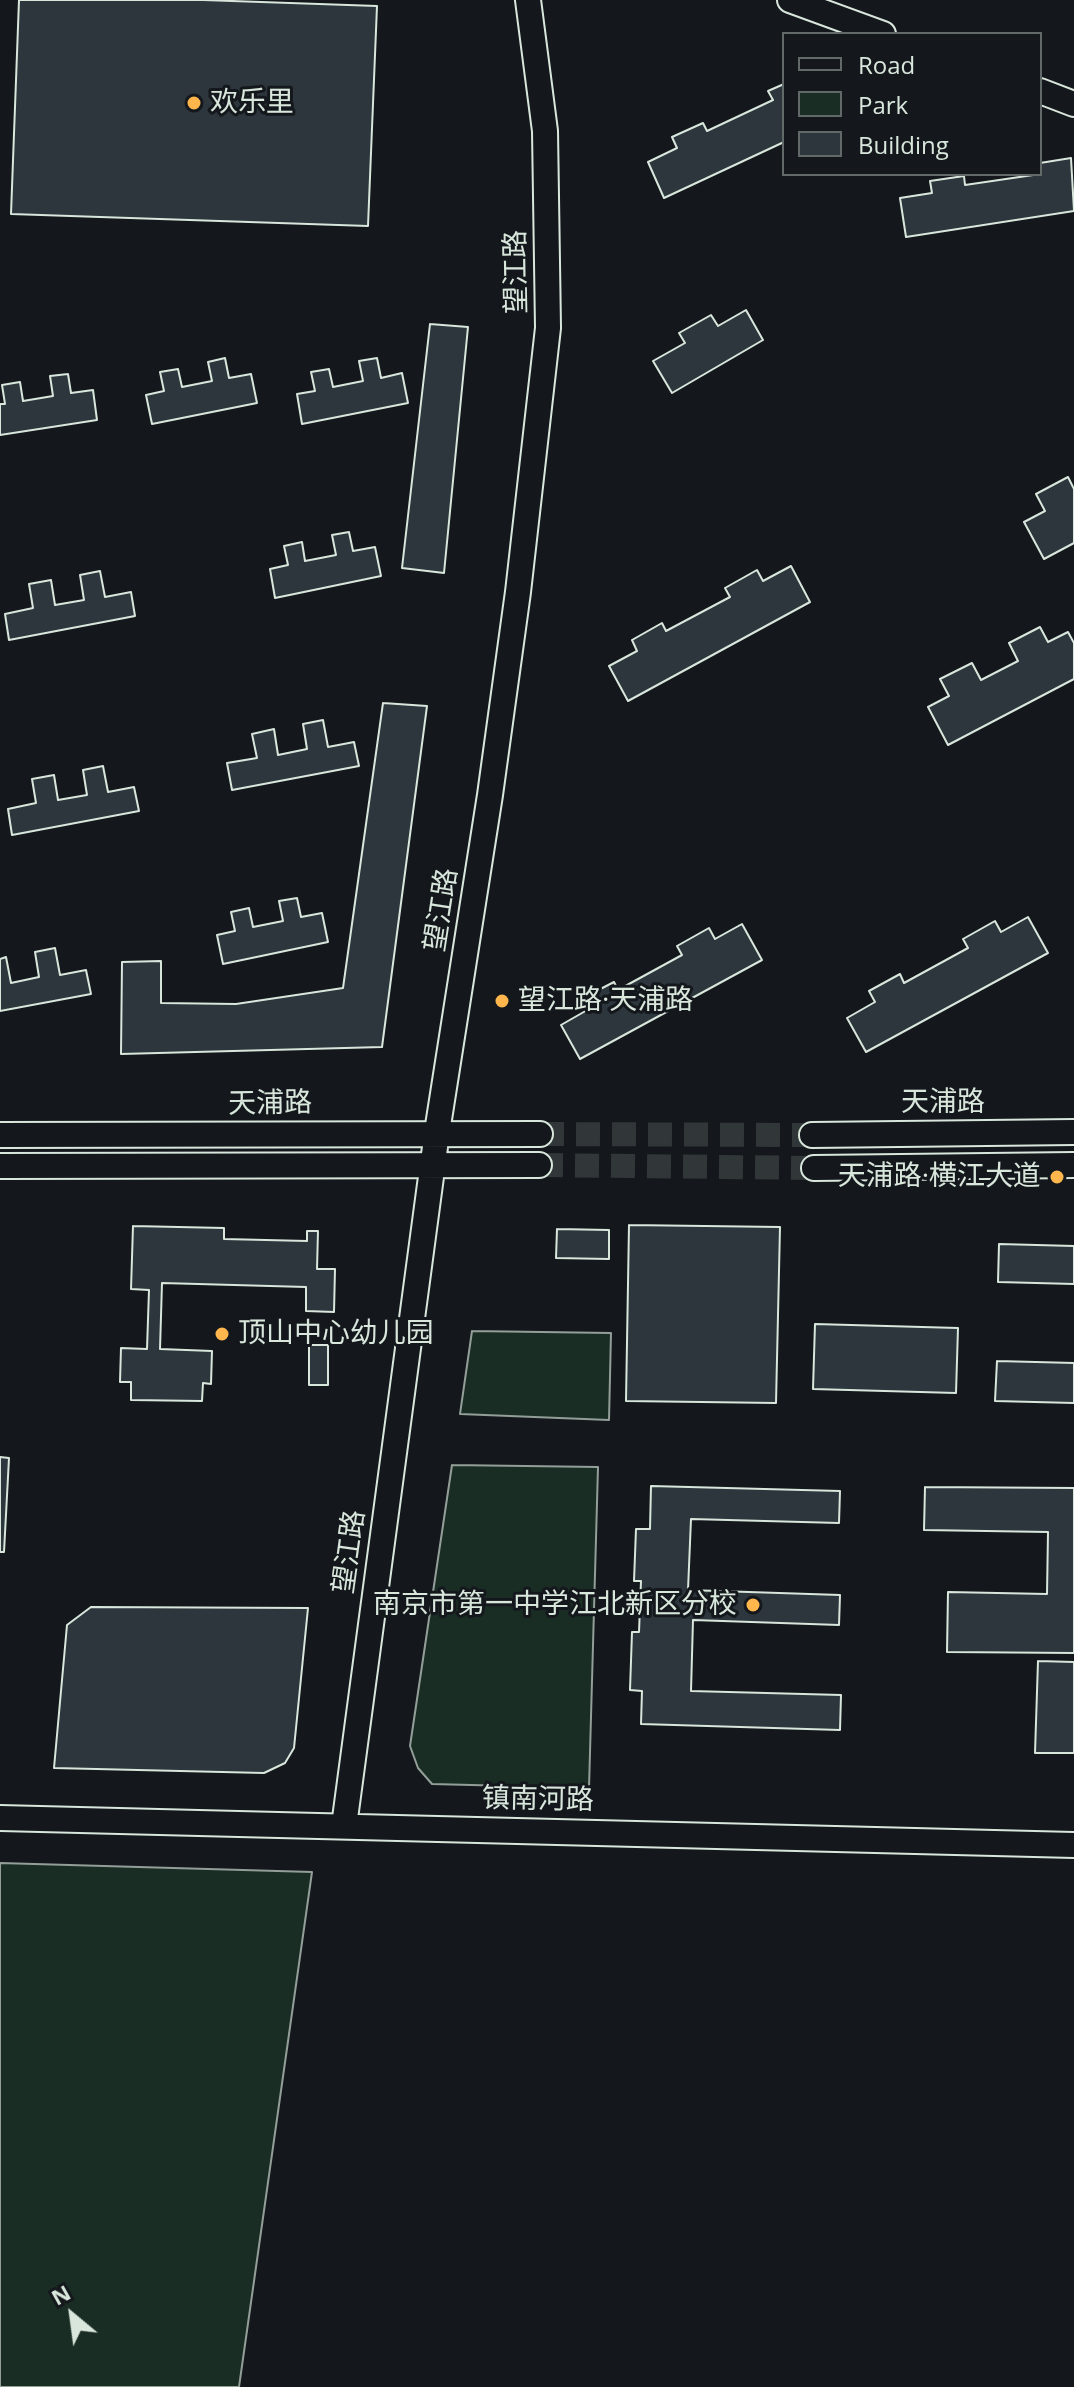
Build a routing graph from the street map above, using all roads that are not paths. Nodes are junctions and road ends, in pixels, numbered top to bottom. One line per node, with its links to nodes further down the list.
1 (528, 0): 6 (street, 望江路)
2 (790, 0): 3 (street)
3 (878, 32)
4 (1042, 92): 5 (street)
5 (1074, 104)
6 (437, 1132): 8 (street, 天浦路); 9 (street, 天浦路); 11 (street, 望江路)
7 (1074, 1132): 10 (street, 天浦路)
8 (540, 1134)
9 (0, 1135)
10 (812, 1135)
11 (433, 1165): 12 (street); 14 (street); 17 (street, 望江路)
12 (539, 1165)
13 (1074, 1165): 15 (street)
14 (0, 1166)
15 (814, 1168)
16 (0, 1818): 17 (street, 镇南河路)
17 (344, 1826): 18 (street, 镇南河路)
18 (1074, 1845)

